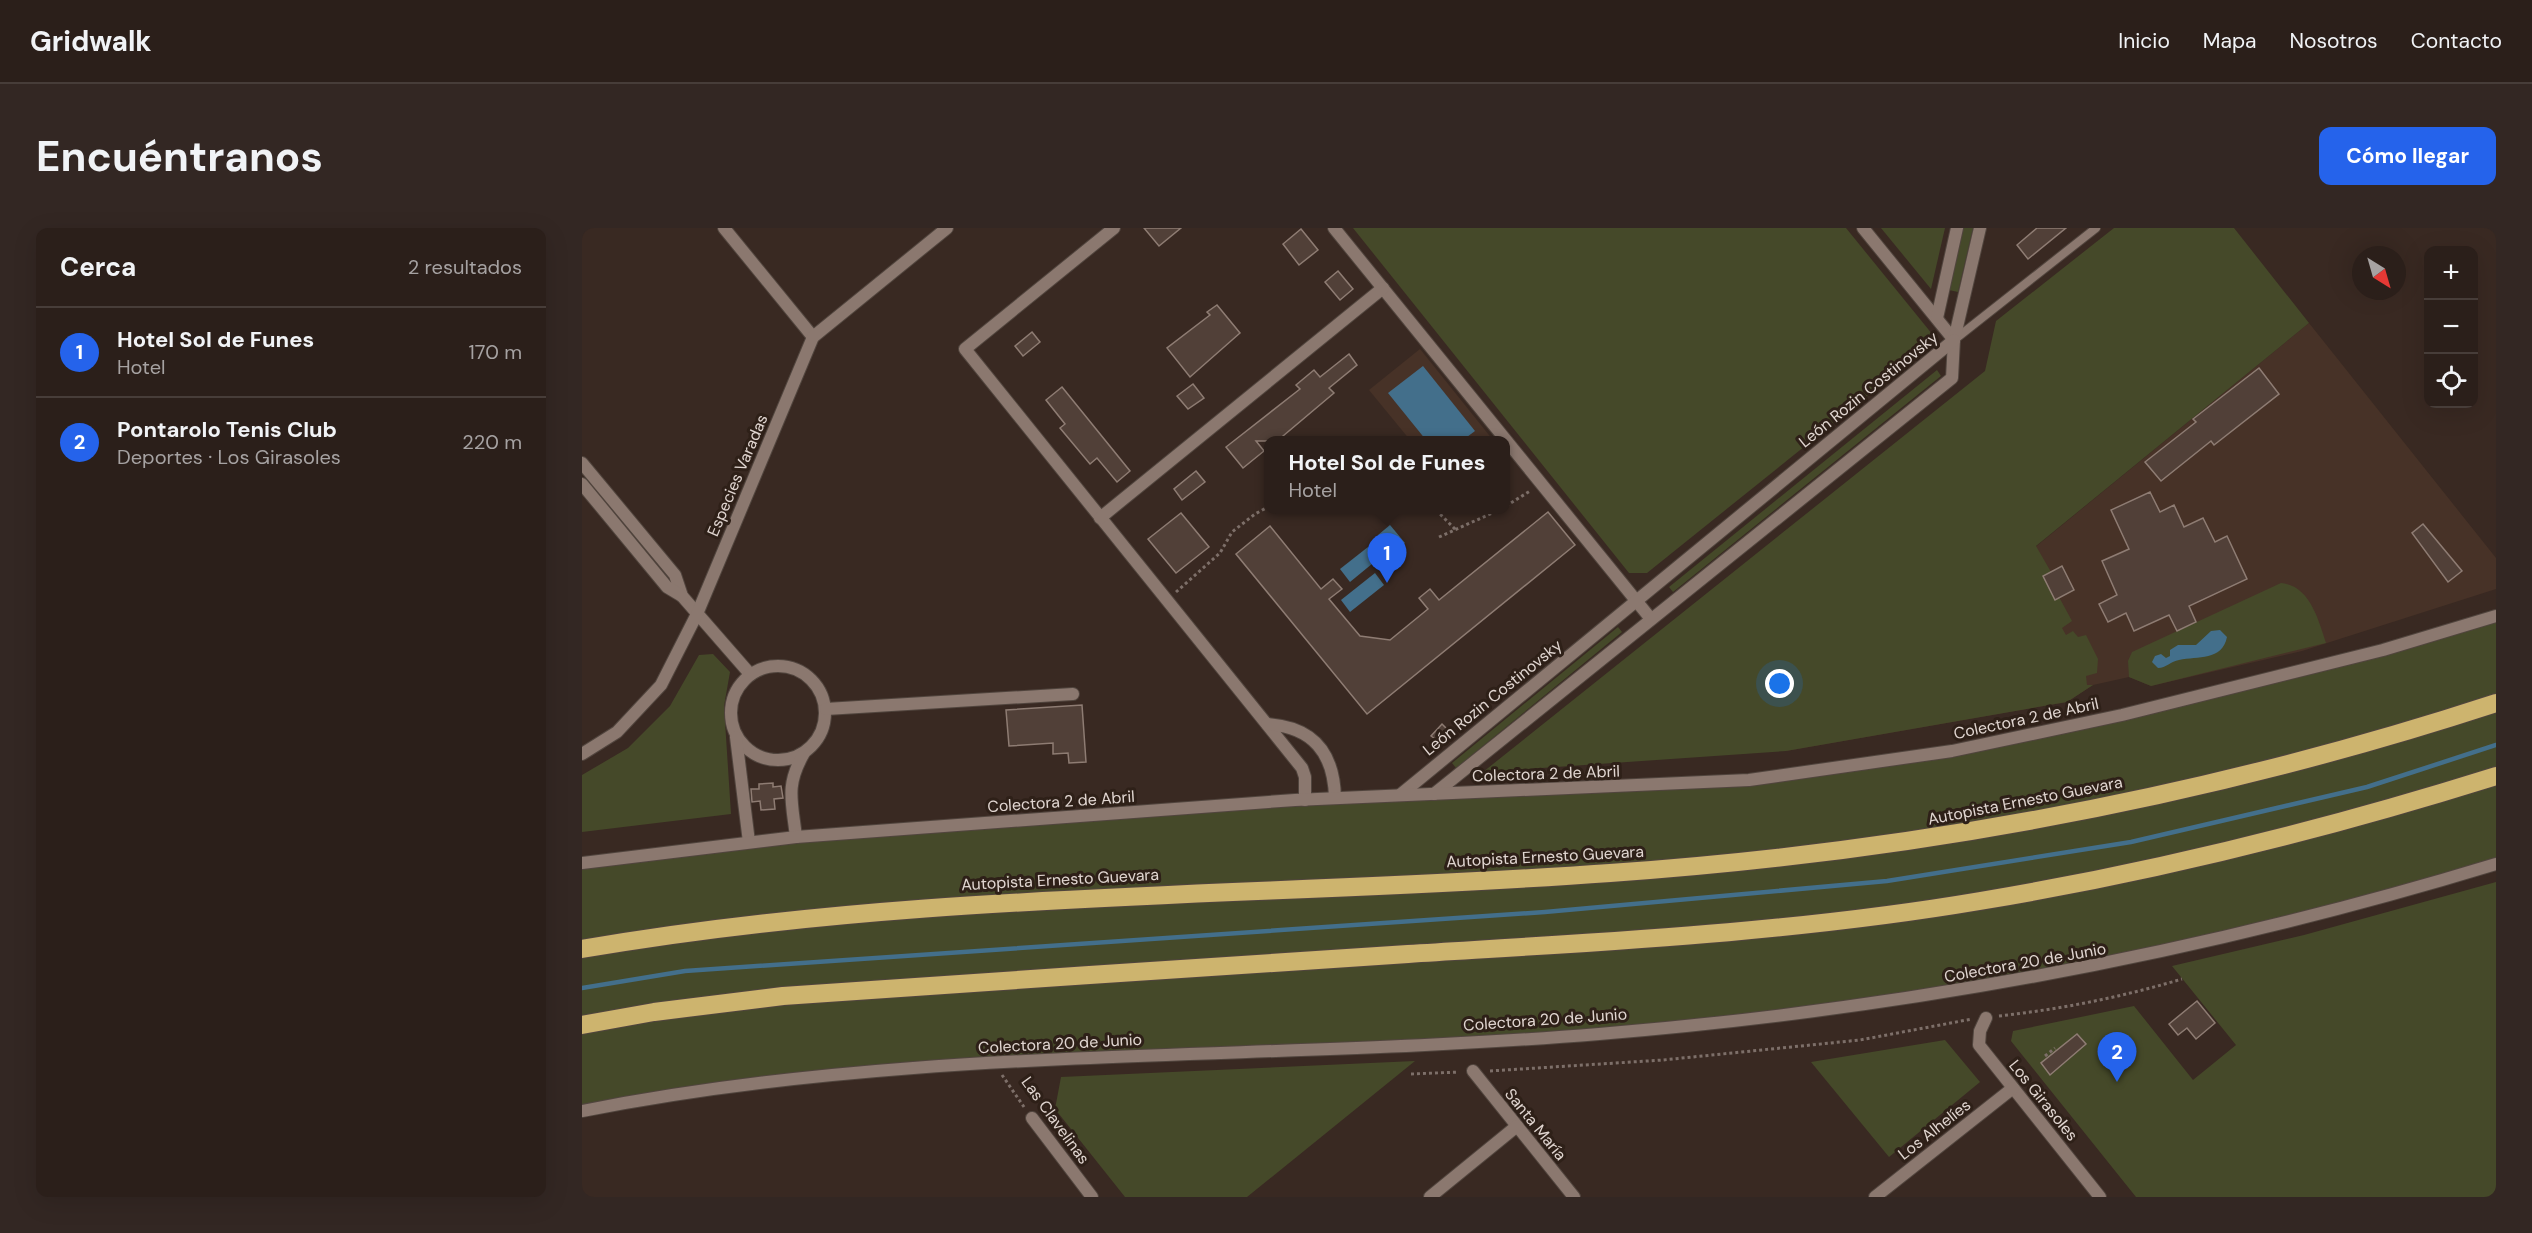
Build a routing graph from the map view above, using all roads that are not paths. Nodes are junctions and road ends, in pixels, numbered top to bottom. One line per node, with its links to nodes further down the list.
1 (724, 228): 11 (street)
2 (947, 228): 11 (street, Especies Varadas)
3 (1114, 228): 17 (street)
4 (1334, 228): 9 (street)
5 (1863, 228): 10 (street)
6 (1957, 228): 10 (street)
7 (1980, 228): 12 (street)
8 (2096, 228): 12 (lane)
9 (1383, 288): 13 (street); 17 (street)
10 (1937, 318): 12 (street)
11 (813, 337): 20 (street, Especies Varadas)
12 (1954, 340): 19 (street, León Rozin Costinovsky); 22 (street, León Rozin Costinovsky)
13 (1503, 436)
14 (1510, 445): 19 (street)
15 (582, 463): 18 (street)
16 (582, 484): 18 (street)
17 (1100, 518): 27 (street)
18 (682, 596): 20 (street)
19 (1636, 600): 22 (street); 33 (street, León Rozin Costinovsky)
20 (697, 614): 23 (street); 30 (street, Especies Varadas)
21 (2496, 616): 32 (street, Colectora 2 de Abril)
22 (1651, 619): 32 (street, León Rozin Costinovsky)
23 (750, 674): 26 (street); 28 (street)
24 (1073, 694): 26 (street)
25 (2496, 703): 40 (highway, Autopista Ernesto Guevara)
26 (826, 709): 29 (street)
27 (1267, 724): 34 (street); 35 (street)
28 (736, 736): 29 (street); 37 (street)
29 (804, 753): 36 (street)
30 (582, 754)
31 (2496, 776): 42 (highway)
32 (1434, 794): 33 (street, Colectora 2 de Abril)
33 (1400, 795): 34 (street, Colectora 2 de Abril)
34 (1335, 798): 35 (street, Colectora 2 de Abril)
35 (1305, 800): 36 (street, Colectora 2 de Abril)
36 (796, 837): 37 (street, Colectora 2 de Abril)
37 (749, 842): 38 (street, Colectora 2 de Abril)
38 (582, 863)
39 (2496, 864): 45 (street, Colectora 20 de Junio)
40 (582, 949)
41 (1986, 1018): 44 (street, Los Girasoles)
42 (582, 1025)
43 (1473, 1071): 47 (street, Santa María)
44 (2013, 1088): 51 (street, Los Alhelíes); 52 (street, Los Girasoles)
45 (582, 1111)
46 (1032, 1118): 48 (street, Las Clavelinas)
47 (1518, 1126): 49 (street); 50 (street, Santa María)
48 (1092, 1197)
49 (1430, 1197)
50 (1574, 1197)
51 (1875, 1197)
52 (2100, 1197)

